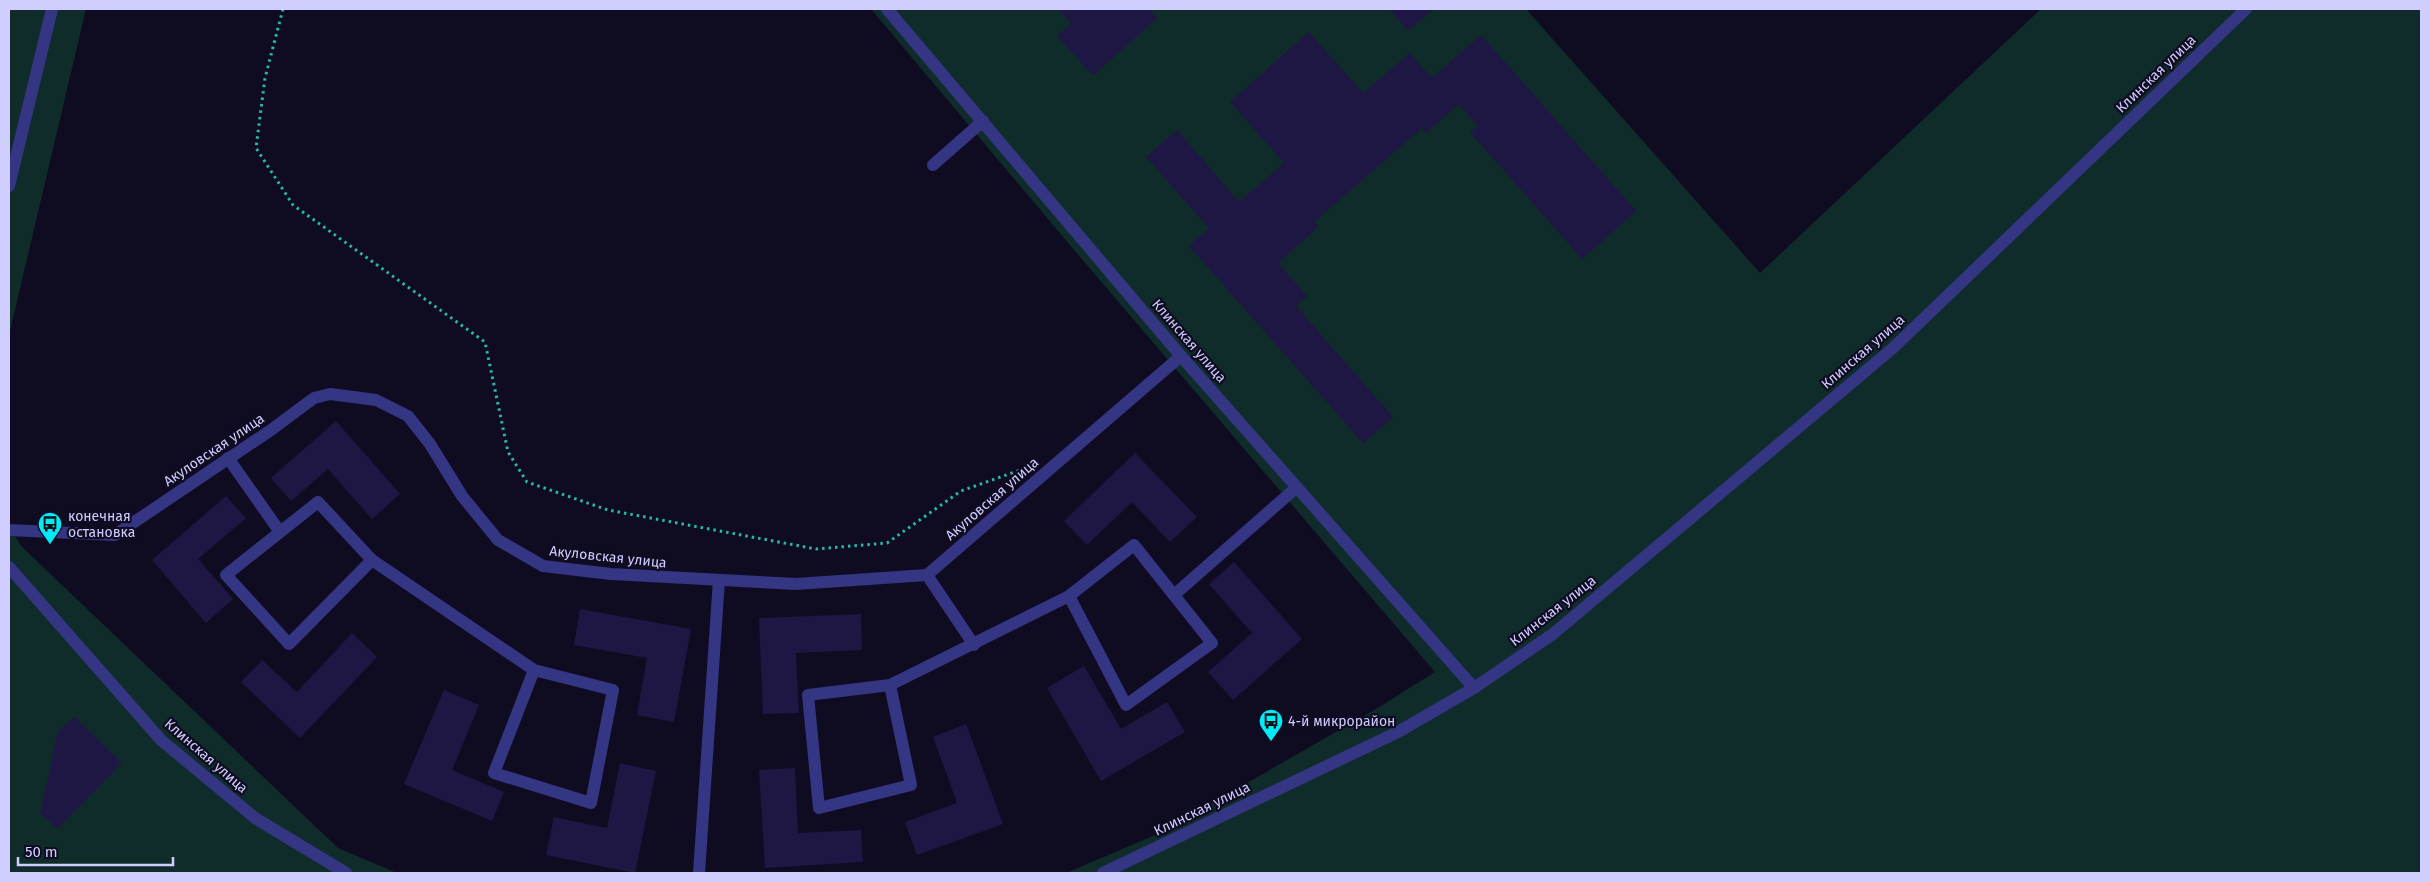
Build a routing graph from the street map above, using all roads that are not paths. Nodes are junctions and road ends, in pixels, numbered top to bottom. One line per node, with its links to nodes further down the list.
1 (52, 9): 6 (street)
2 (887, 9): 4 (street, Клинская улица)
3 (2246, 9): 21 (street, Клинская улица)
4 (983, 121): 5 (street); 7 (street, Клинская улица)
5 (933, 165)
6 (9, 186)
7 (1181, 356): 9 (street, Клинская улица); 14 (street, Акуловская улица)
8 (228, 458): 10 (street, Акуловская улица); 11 (street); 15 (street, Акуловская улица)
9 (1297, 487): 16 (street); 21 (street, Клинская улица)
10 (9, 530)
11 (280, 532): 12 (street); 12 (street)
12 (372, 560): 19 (street)
13 (9, 567): 22 (street, Клинская улица)
14 (927, 575): 15 (street, Акуловская улица); 18 (street)
15 (719, 580): 23 (street)
16 (1174, 595): 17 (street); 17 (street)
17 (1069, 596): 18 (street)
18 (974, 645): 20 (street)
19 (534, 670): 19 (street)
20 (890, 685): 20 (street)
21 (1474, 688): 24 (street, Клинская улица)
22 (346, 873)
23 (699, 873)
24 (1103, 873)

